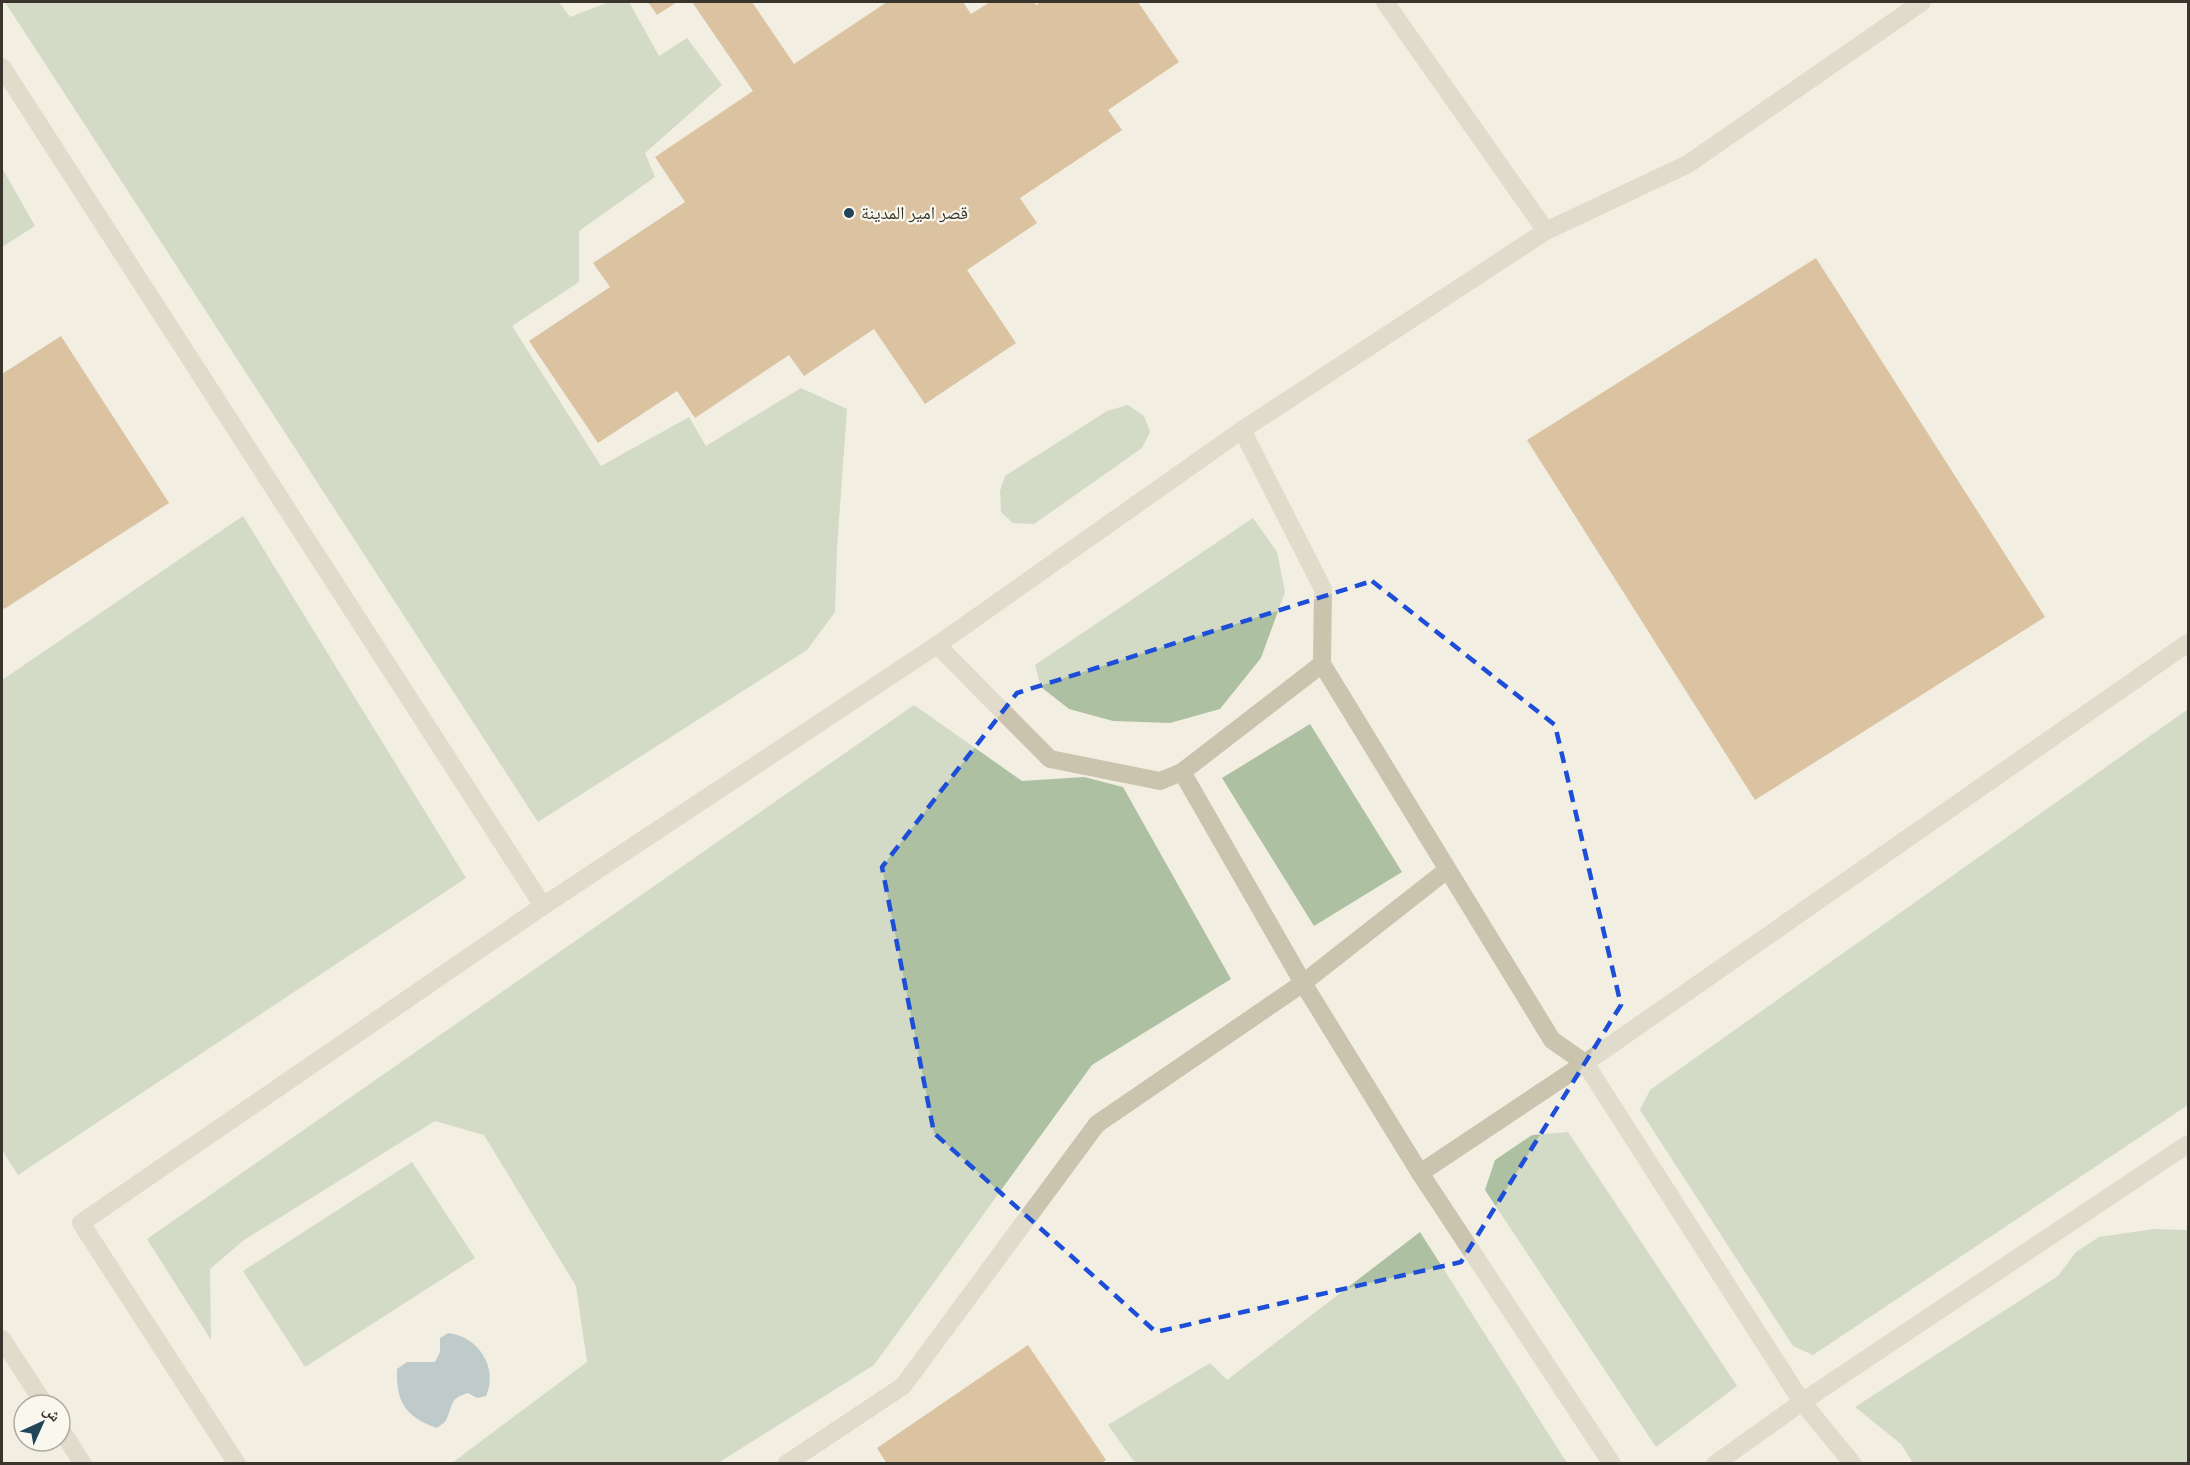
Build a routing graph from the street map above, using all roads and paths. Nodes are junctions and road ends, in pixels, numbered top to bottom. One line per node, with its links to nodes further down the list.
1 (1385, 2): 4 (street)
2 (1922, 2): 4 (street)
3 (2, 67): 11 (street)
4 (1546, 231): 5 (street)
5 (1242, 430): 7 (street); 8 (street)
6 (2188, 644): 13 (street)
7 (937, 645): 9 (street); 11 (street)
8 (1322, 664): 9 (street); 10 (street)
9 (1182, 772): 12 (street)
10 (1447, 870): 12 (street); 13 (street)
11 (543, 906): 21 (street)
12 (1303, 983): 15 (street); 22 (street)
13 (1585, 1063): 15 (street); 18 (street)
14 (2188, 1144): 18 (street)
15 (1420, 1173): 23 (street)
16 (2, 1339): 17 (street)
17 (37, 1393)
18 (1802, 1402): 24 (street); 25 (street)
19 (72, 1447): 20 (street)
20 (83, 1464)
21 (237, 1464)
22 (786, 1464)
23 (1612, 1464)
24 (1714, 1464)
25 (1853, 1464)

